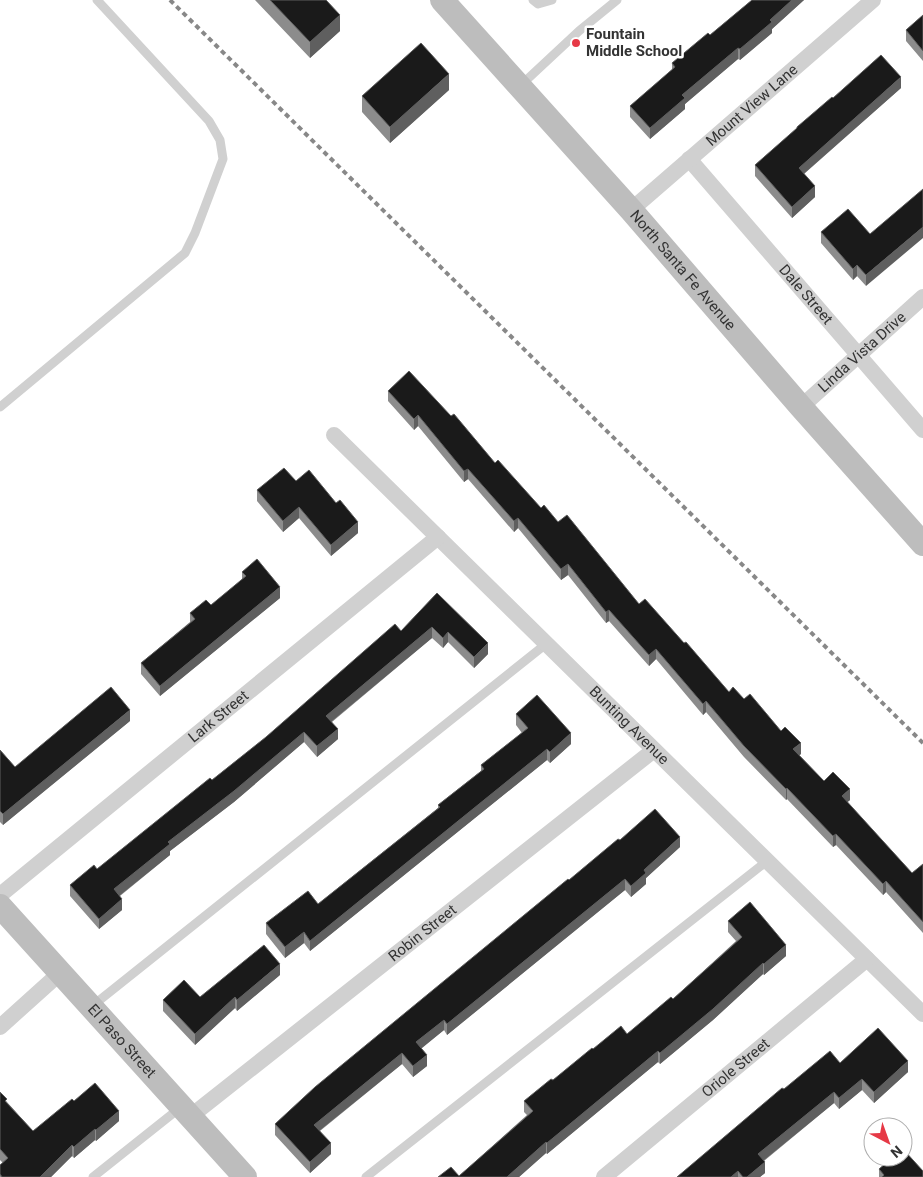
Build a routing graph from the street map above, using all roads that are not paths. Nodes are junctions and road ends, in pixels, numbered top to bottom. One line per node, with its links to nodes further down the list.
1 (97, 0): 12 (lane)
2 (442, 0): 7 (main road, North Santa Fe Avenue)
3 (533, 0): 4 (lane)
4 (552, 0)
5 (873, 0): 8 (street, Mount View Lane)
6 (614, 1): 7 (lane)
7 (519, 88): 9 (main road, North Santa Fe Avenue)
8 (689, 159): 9 (street, Mount View Lane); 11 (street, Dale Street)
9 (630, 210): 13 (main road, North Santa Fe Avenue)
10 (923, 297): 11 (street, Linda Vista Drive)
11 (859, 356): 13 (street, Linda Vista Drive); 14 (street, Dale Street)
12 (0, 407)
13 (802, 407): 17 (main road, North Santa Fe Avenue)
14 (923, 430)
15 (334, 435): 16 (street, Bunting Avenue)
16 (438, 537): 18 (street, Bunting Avenue); 21 (street, Lark Street)
17 (923, 544)
18 (546, 644): 19 (street, Bunting Avenue); 25 (lane)
19 (654, 750): 20 (street, Bunting Avenue); 28 (street, Robin Street)
20 (767, 861): 23 (street, Bunting Avenue); 31 (lane)
21 (0, 895)
22 (0, 906): 24 (main road, El Paso Street)
23 (867, 960): 26 (street, Bunting Avenue); 32 (street, Oriole Street)
24 (60, 973): 25 (main road, El Paso Street); 27 (street)
25 (91, 1007): 28 (main road, El Paso Street)
26 (923, 1014)
27 (0, 1027)
28 (186, 1111): 29 (lane); 30 (main road, El Paso Street)
29 (92, 1177)
30 (245, 1177)
31 (366, 1177)
32 (604, 1177)

